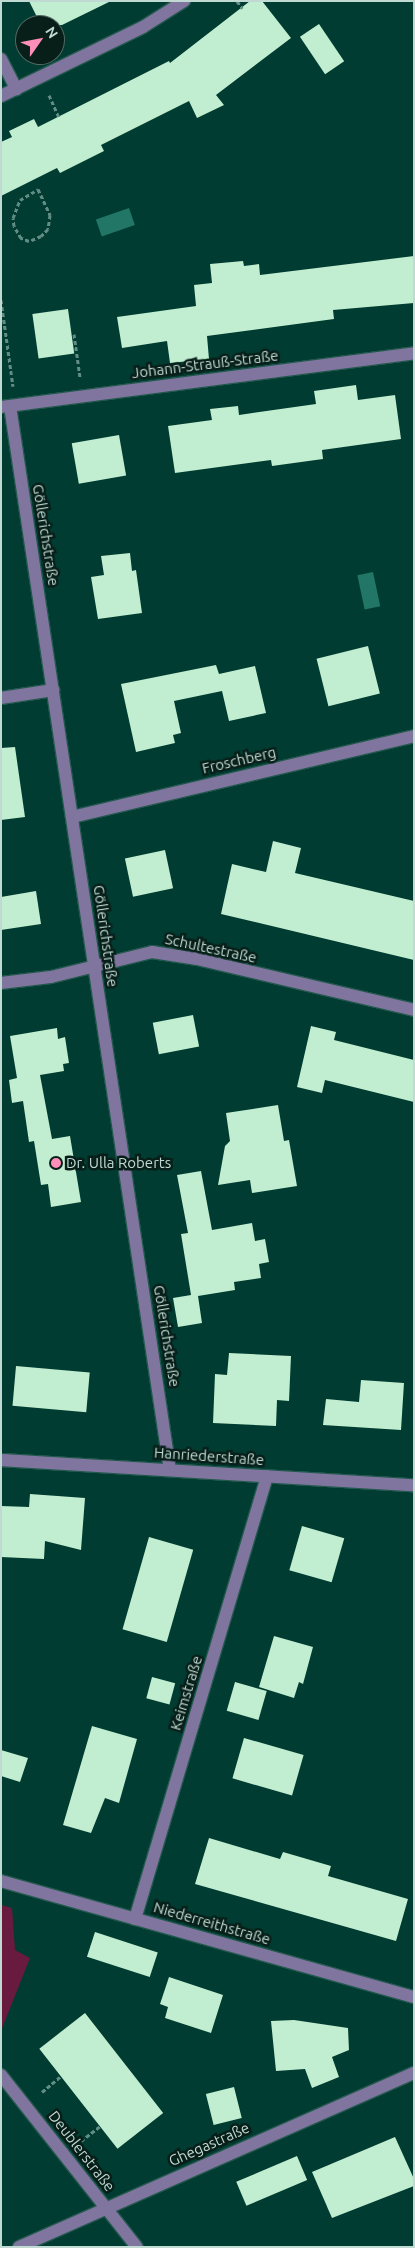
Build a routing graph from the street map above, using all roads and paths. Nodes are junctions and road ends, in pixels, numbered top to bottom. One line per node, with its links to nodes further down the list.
1 (184, 1): 5 (street)
2 (237, 1): 3 (path)
3 (242, 8)
4 (1, 59): 5 (street)
5 (16, 89): 7 (street)
6 (48, 92): 8 (path)
7 (1, 96)
8 (59, 117)
9 (50, 215): 9 (path)
10 (1, 300): 14 (path)
11 (74, 334): 13 (path)
12 (414, 353): 15 (street, Johann-Strauß-Straße)
13 (80, 380)
14 (14, 389)
15 (6, 407): 16 (street, Göllerichstraße)
16 (53, 690): 17 (street); 19 (street, Göllerichstraße)
17 (1, 698)
18 (414, 736): 19 (street, Froschberg)
19 (72, 817): 20 (street, Göllerichstraße)
20 (94, 966): 21 (street, Schultestraße); 22 (street, Schultestraße); 24 (street, Göllerichstraße)
21 (1, 983)
22 (414, 1010)
23 (1, 1460): 24 (street, Hanriederstraße)
24 (170, 1470): 25 (street, Hanriederstraße)
25 (267, 1476): 26 (street, Hanriederstraße); 28 (street, Keimstraße)
26 (414, 1485)
27 (1, 1880): 28 (street, Niederreithstraße)
28 (135, 1919): 29 (street, Niederreithstraße)
29 (414, 1997)
30 (414, 2073): 36 (street, Ghegastraße)
31 (1, 2075): 36 (street, Deublerstraße)
32 (61, 2076): 33 (path)
33 (42, 2092)
34 (100, 2126): 35 (path)
35 (81, 2142)
36 (106, 2208): 37 (street, Ghegastraße); 38 (street, Deublerstraße)
37 (19, 2247)
38 (137, 2247)

